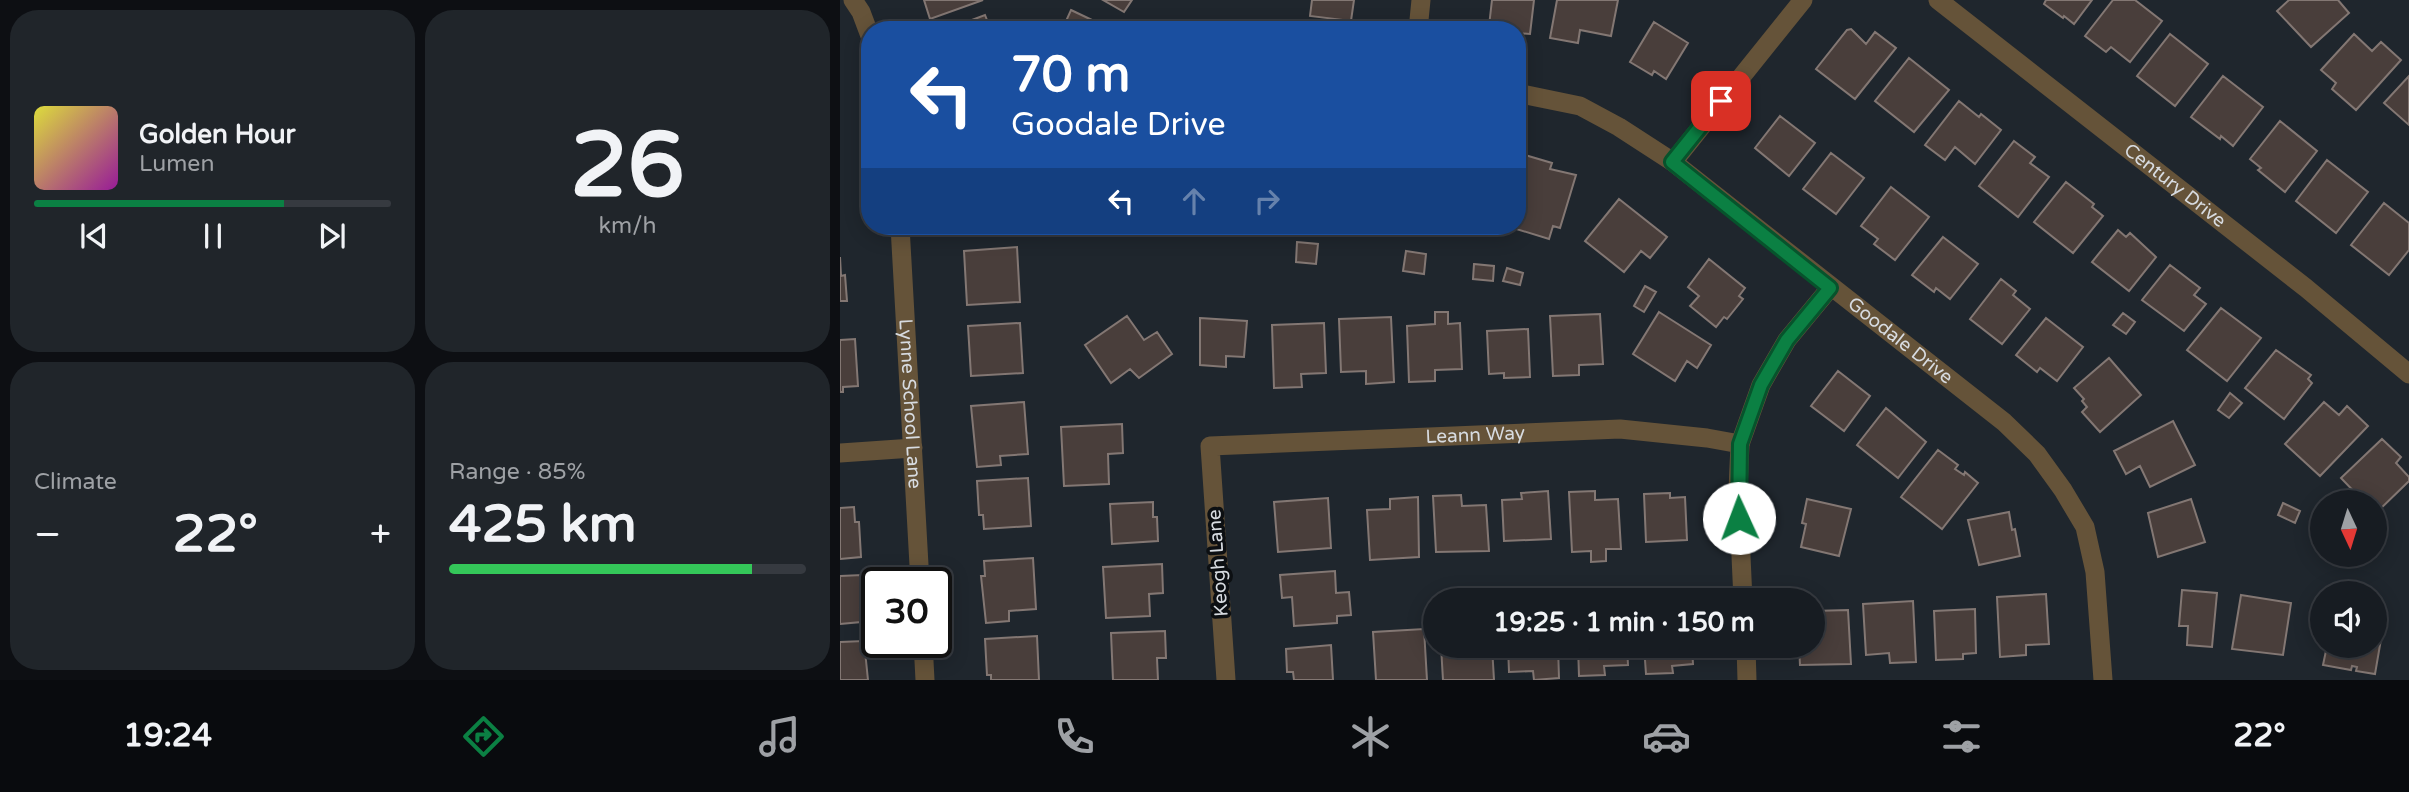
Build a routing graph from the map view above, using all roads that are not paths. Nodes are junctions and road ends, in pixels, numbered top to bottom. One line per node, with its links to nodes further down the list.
1 (853, 0): 5 (street)
2 (1421, 0): 6 (street)
3 (1803, 0): 8 (street)
4 (1938, 0): 11 (street, Century Drive)
5 (864, 21)
6 (1419, 21)
7 (1526, 95): 8 (street, Goodale Drive)
8 (1672, 162): 10 (street, Goodale Drive)
9 (901, 235): 14 (street, Lynne School Lane)
10 (1830, 288): 12 (street); 23 (street, Goodale Drive)
11 (2409, 374)
12 (1740, 444): 13 (street, Leann Way); 17 (street)
13 (1210, 446): 21 (street, Keogh Lane)
14 (913, 449): 15 (street); 16 (street, Lynne School Lane)
15 (840, 453)
16 (919, 567)
17 (1742, 588)
18 (924, 658): 20 (street)
19 (1746, 658): 22 (street)
20 (925, 680)
21 (1226, 680)
22 (1747, 680)
23 (2103, 680)

